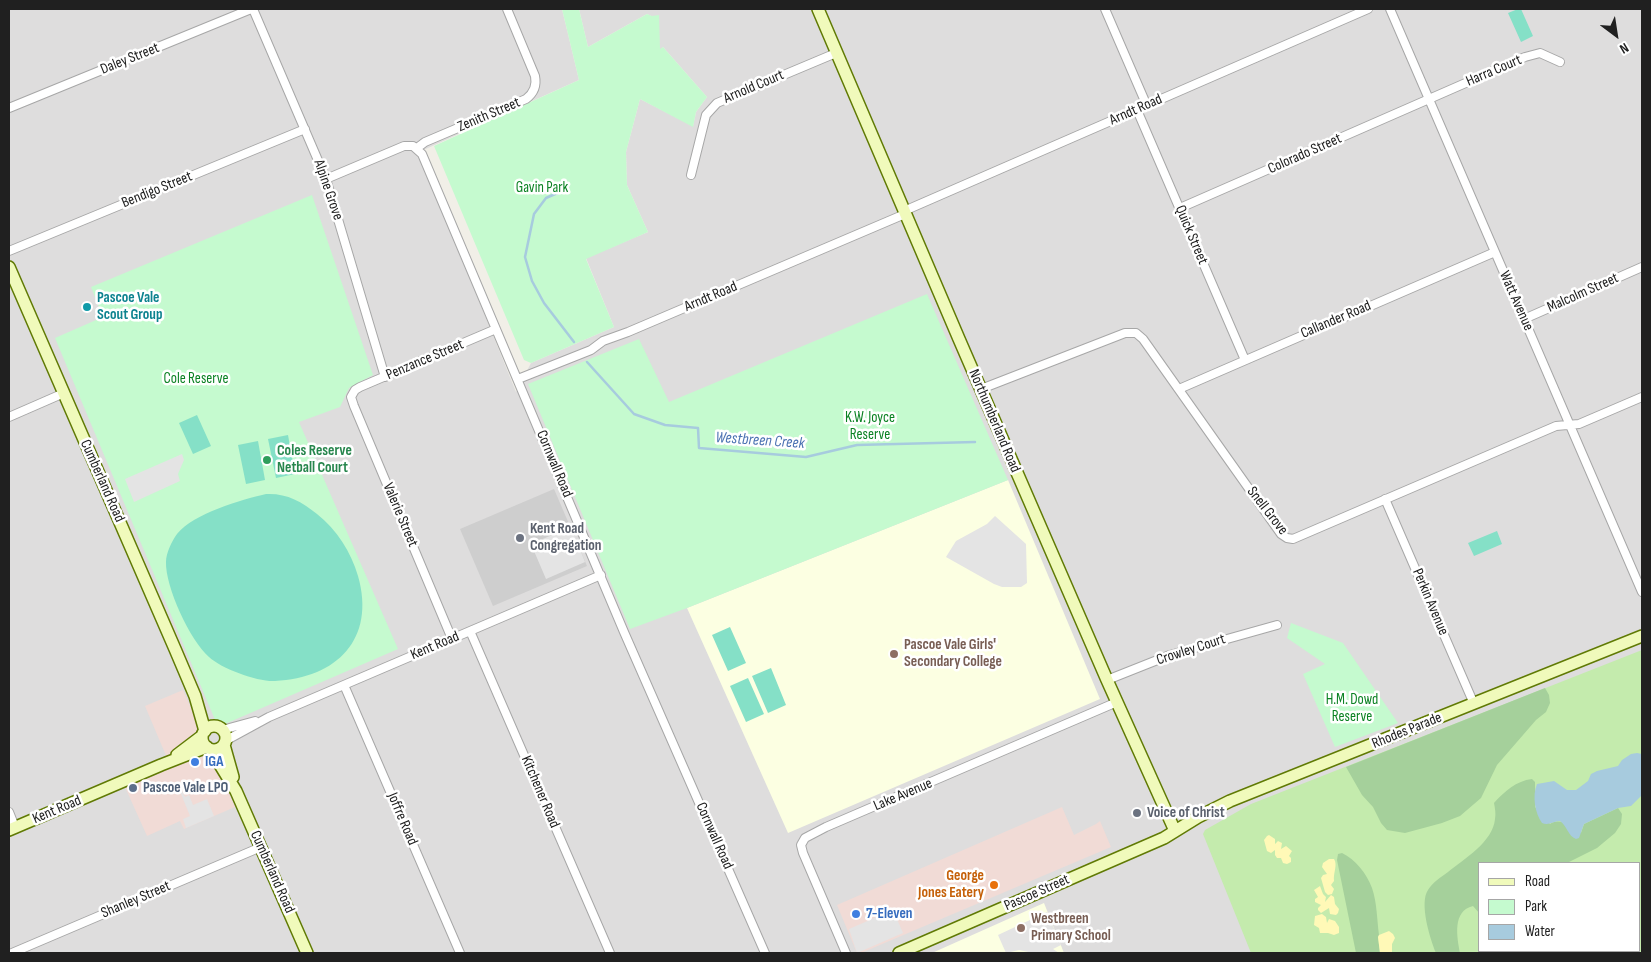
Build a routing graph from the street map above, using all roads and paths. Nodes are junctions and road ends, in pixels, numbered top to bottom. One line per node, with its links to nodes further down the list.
1 (252, 9): 11 (street, Daley Street); 13 (street, Alpine Grove)
2 (507, 9): 14 (street, Zenith Street)
3 (818, 9): 7 (main road, Northumberland Road)
4 (1105, 9): 10 (street)
5 (1368, 9): 10 (street, Arndt Road)
6 (1390, 9): 9 (street, Watt Avenue)
7 (836, 52): 15 (street, Arnold Court); 18 (main road, Northumberland Road)
8 (1560, 62): 9 (street, Harra Court)
9 (1429, 99): 17 (street, Colorado Street); 20 (street, Watt Avenue)
10 (1147, 106): 12 (street, Arndt Road)
11 (9, 108)
12 (1137, 110): 17 (street, Quick Street); 18 (street, Arndt Road)
13 (305, 129): 16 (street, Alpine Grove); 19 (street, Bendigo Street)
14 (416, 148): 16 (street); 24 (street, Cornwall Road)
15 (691, 176)
16 (326, 179): 26 (street, Alpine Grove)
17 (1180, 208): 25 (street, Quick Street)
18 (905, 213): 27 (street, Arndt Road); 30 (main road, Northumberland Road)
19 (9, 250)
20 (1494, 252): 23 (street, Watt Avenue); 25 (street, Callander Road)
21 (9, 267): 31 (main road, Cumberland Road)
22 (1642, 267): 23 (street, Malcolm Street)
23 (1524, 319): 34 (street, Watt Avenue)
24 (496, 329): 26 (street, Penzance Street); 27 (street, Cornwall Road)
25 (1245, 360): 28 (street, Callander Road)
26 (386, 377): 29 (street, Penzance Street)
27 (518, 380): 36 (street, Cornwall Road)
28 (1179, 389): 30 (street, Snell Grove); 35 (street, Snell Grove)
29 (355, 390): 41 (street, Valerie Street)
30 (981, 390): 42 (main road, Northumberland Road)
31 (64, 393): 33 (street); 46 (main road, Cumberland Road)
32 (1642, 397): 34 (street, Snell Grove)
33 (9, 417)
34 (1570, 424): 35 (street, Snell Grove); 37 (street, Watt Avenue)
35 (1385, 499): 45 (street, Perkin Avenue)
36 (600, 576): 39 (street, Kent Road); 58 (street, Cornwall Road)
37 (1642, 592)
38 (1277, 625): 42 (street, Crowley Court)
39 (470, 631): 41 (street, Kent Road); 57 (street, Kitchener Road)
40 (1642, 636): 45 (main road, Rhodes Parade)
41 (452, 639): 43 (street, Kent Road)
42 (1107, 680): 44 (main road, Northumberland Road)
43 (344, 686): 46 (street, Kent Road); 56 (street, Joffre Road)
44 (1117, 702): 52 (main road, Northumberland Road); 59 (street, Lake Avenue)
45 (1474, 704): 52 (main road, Rhodes Parade)
46 (216, 735): 47 (main road, Kent Road); 47 (main road, Cumberland Road); 48 (main road, Kent Road); 49 (main road, Cumberland Road)
47 (209, 749): 48 (main road, Kent Road); 49 (main road, Cumberland Road)
48 (161, 765): 51 (main road, Kent Road)
49 (236, 791): 53 (main road, Cumberland Road)
50 (9, 812): 51 (street)
51 (12, 829)
52 (1175, 831): 60 (main road, Pascoe Street)
53 (261, 847): 54 (main road, Cumberland Road); 55 (street, Shanley Street)
54 (304, 952)
55 (12, 953)
56 (460, 953)
57 (610, 953)
58 (765, 953)
59 (846, 953)
60 (899, 953)

